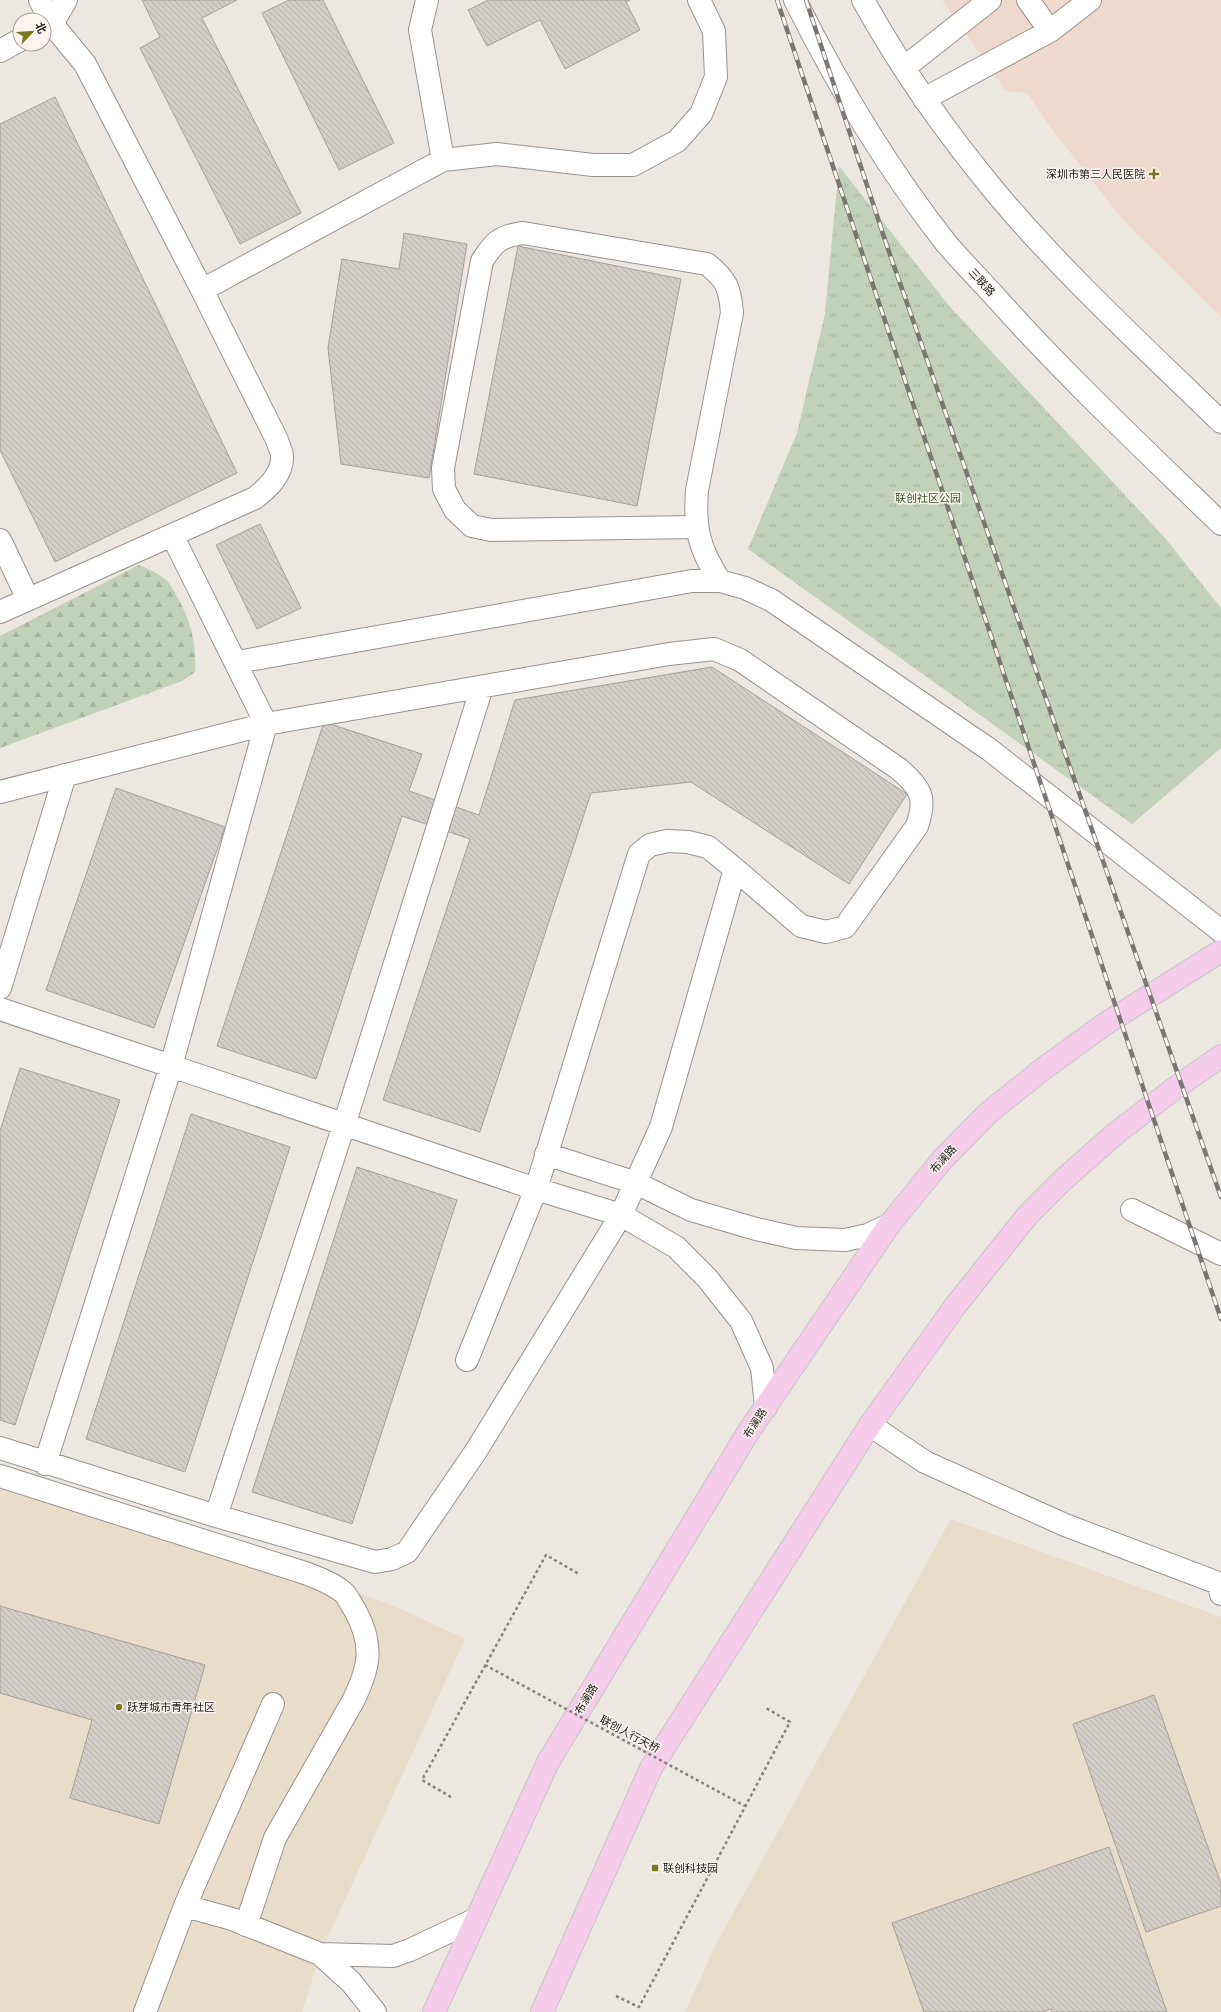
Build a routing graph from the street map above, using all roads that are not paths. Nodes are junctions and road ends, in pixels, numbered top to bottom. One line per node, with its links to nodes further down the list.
1 (40, 0): 10 (street)
2 (66, 0): 11 (street)
3 (427, 0): 18 (street)
4 (699, 0): 18 (street)
5 (795, 0): 21 (street, 三联路)
6 (863, 0): 16 (street)
7 (990, 0): 16 (street)
8 (1028, 0): 13 (street)
9 (1090, 0): 13 (street)
10 (44, 12)
11 (52, 20)
12 (52, 30): 19 (street)
13 (1050, 31): 17 (street)
14 (12, 44): 15 (street)
15 (0, 51)
16 (905, 67): 17 (street)
17 (924, 99): 20 (street)
18 (443, 160): 19 (street)
19 (202, 290): 23 (street)
20 (1221, 422)
21 (1221, 524)
22 (696, 527): 22 (street); 25 (street)
23 (172, 535): 26 (street); 28 (street)
24 (0, 540): 26 (street)
25 (720, 581): 28 (street); 34 (street)
26 (28, 599): 27 (street)
27 (0, 612)
28 (237, 662): 30 (street)
29 (482, 687): 30 (street); 33 (street); 40 (street)
30 (266, 724): 31 (street); 39 (street)
31 (65, 775): 32 (street); 36 (street)
32 (0, 792)
33 (735, 869): 41 (street); 42 (street)
34 (1221, 931)
35 (1221, 951): 46 (main road, 布澜路)
36 (0, 988)
37 (0, 1009): 39 (street)
38 (1221, 1056): 50 (main road)
39 (171, 1066): 40 (street); 52 (street)
40 (344, 1125): 43 (street); 54 (street)
41 (546, 1154): 42 (street); 43 (street)
42 (636, 1183): 45 (street); 46 (street)
43 (536, 1189): 45 (street); 48 (street)
44 (1132, 1210): 47 (street)
45 (621, 1215): 49 (street); 54 (street)
46 (889, 1225): 49 (main road, 布澜路)
47 (1221, 1254)
48 (467, 1360)
49 (766, 1407): 58 (main road, 布澜路)
50 (870, 1425): 55 (street); 64 (main road)
51 (0, 1448): 52 (street)
52 (45, 1464): 54 (street)
53 (0, 1476): 59 (street)
54 (216, 1516)
55 (1221, 1594)
56 (272, 1704): 57 (street)
57 (185, 1906): 59 (street); 61 (street)
58 (476, 1919): 60 (street); 63 (main road, 布澜路)
59 (246, 1925): 60 (street)
60 (320, 1954): 62 (street)
61 (145, 2012)
62 (375, 2012)
63 (434, 2012)
64 (542, 2012)

